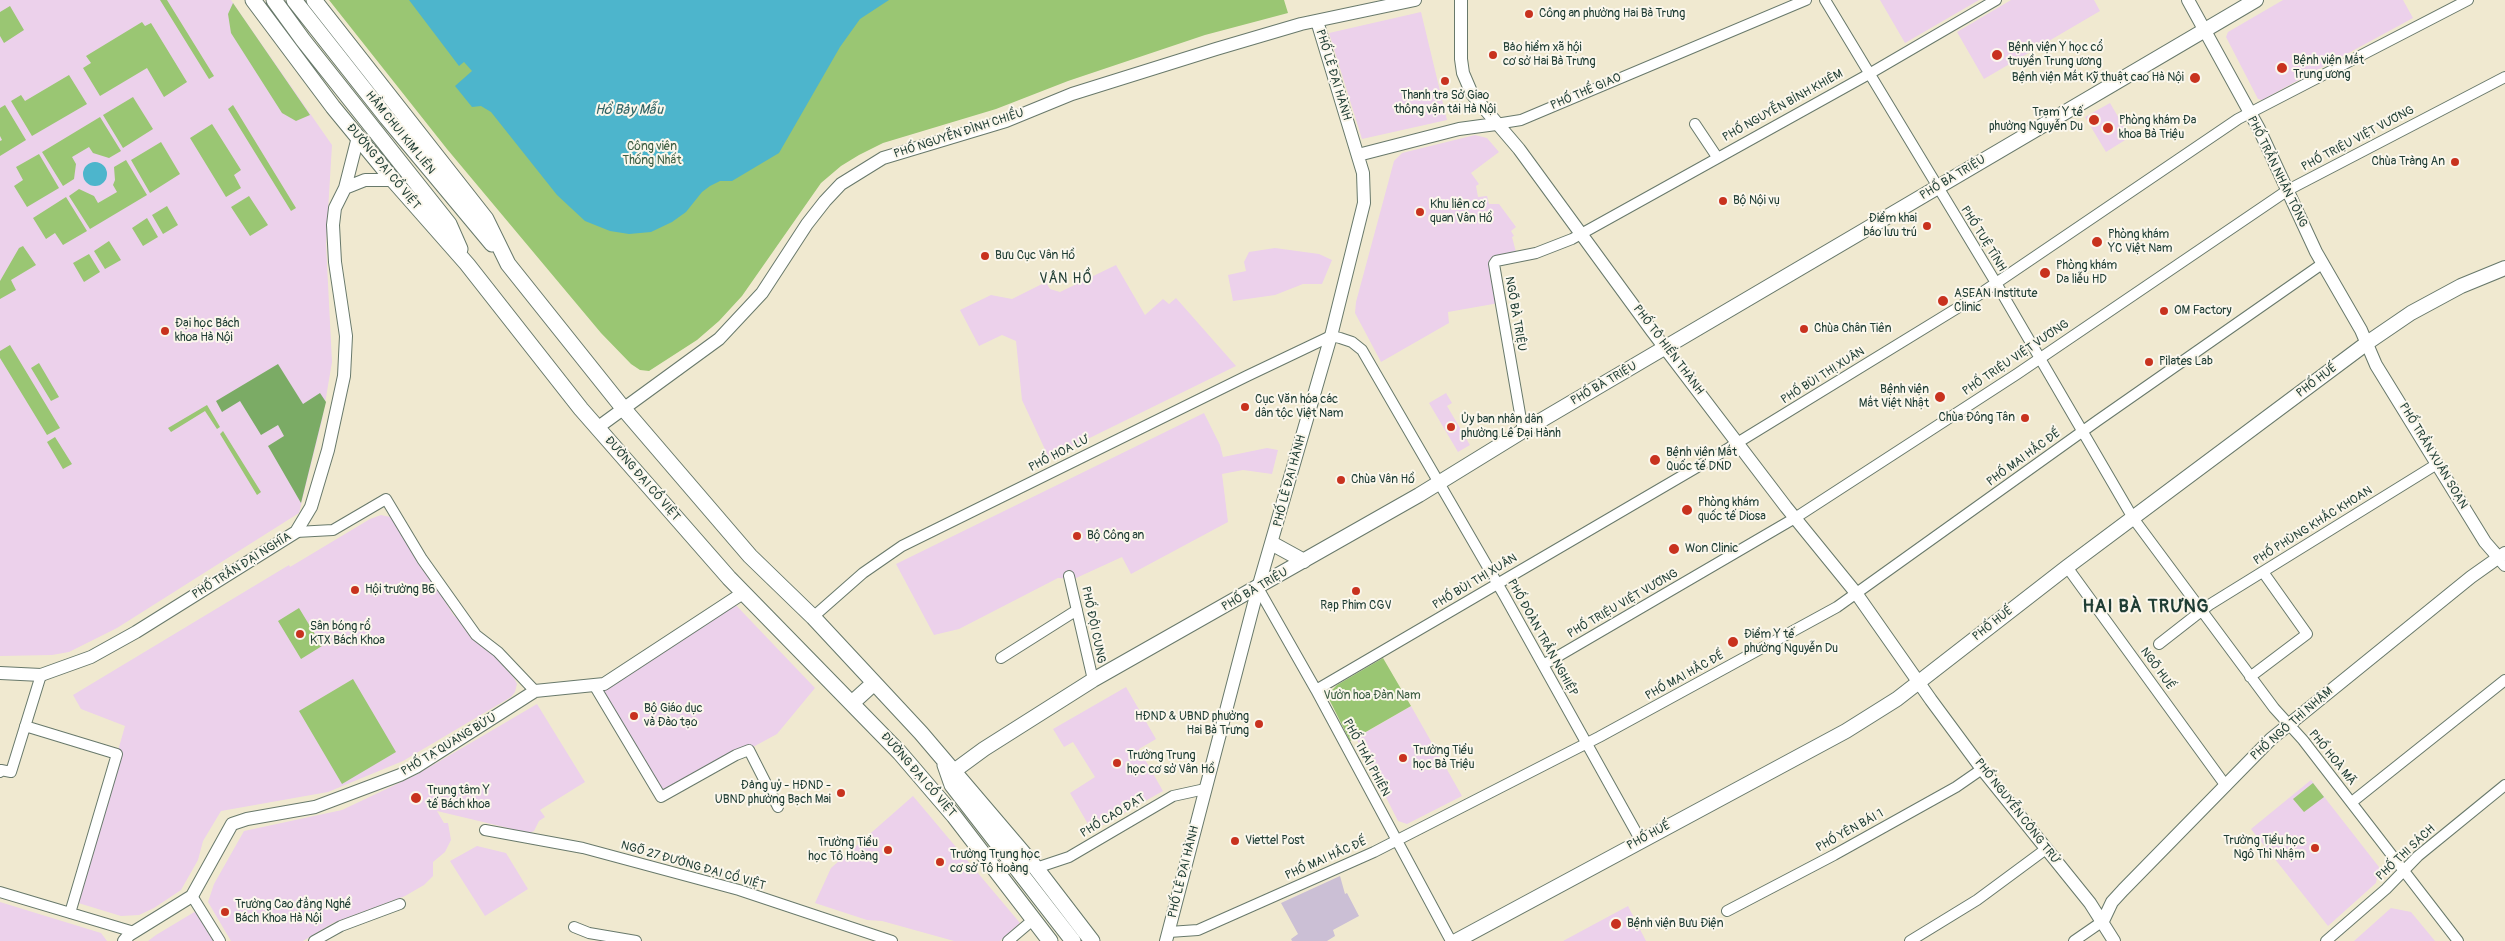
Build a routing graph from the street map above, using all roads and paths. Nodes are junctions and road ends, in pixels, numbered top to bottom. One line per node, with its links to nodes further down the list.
1 (253, 0): 20 (main road, ĐƯỜNG ĐẠI CỒ VIỆT)
2 (274, 0): 28 (main road, HẦM CHUI KIM LIÊN)
3 (294, 0): 29 (main road, HẦM CHUI KIM LIÊN)
4 (314, 0): 29 (main road)
5 (1415, 0): 13 (street, PHỐ NGUYỄN ĐÌNH CHIỂU)
6 (1461, 0): 18 (street, PHỐ TÔ HIẾN THÀNH)
7 (1806, 0): 18 (street, PHỐ THỂ GIAO)
8 (1825, 0): 15 (street, PHỐ TUỆ TĨNH)
9 (1996, 0): 15 (street, PHỐ NGUYỄN BỈNH KHIÊM)
10 (2188, 0): 14 (street, PHỐ TRẦN NHÂN TÔNG)
11 (2256, 0): 14 (main road, PHỐ BÀ TRIỆU)
12 (2468, 0): 17 (street, PHỐ BÙI THỊ XUÂN)
13 (1316, 21): 21 (street, PHỐ LÊ ĐẠI HÀNH); 37 (street, PHỐ NGUYỄN ĐÌNH CHIỂU)
14 (2205, 30): 17 (street, PHỐ TRẦN NHÂN TÔNG); 24 (main road, PHỐ BÀ TRIỆU)
15 (1869, 74): 22 (street, PHỐ NGUYỄN BỈNH KHIÊM); 24 (street, PHỐ TUỆ TĨNH)
16 (2505, 77): 26 (street, PHỐ TRIỆU VIỆT VƯƠNG)
17 (2250, 115): 26 (street, PHỐ TRẦN NHÂN TÔNG); 32 (street, PHỐ BÙI THỊ XUÂN)
18 (1496, 124): 21 (street, PHỐ THỂ GIAO); 27 (street, PHỐ TÔ HIẾN THÀNH)
19 (1695, 124): 22 (street)
20 (358, 137): 23 (main road, ĐƯỜNG ĐẠI CỒ VIỆT); 25 (street, PHỐ TRẦN ĐẠI NGHĨA)
21 (1358, 154): 33 (street, PHỐ LÊ ĐẠI HÀNH)
22 (1717, 157): 27 (street, PHỐ NGUYỄN BỈNH KHIÊM)
23 (393, 180): 25 (street); 28 (main road, ĐƯỜNG ĐẠI CỒ VIỆT)
24 (1938, 187): 32 (street, PHỐ TUỆ TĨNH); 35 (main road, PHỐ BÀ TRIỆU)
25 (345, 188): 46 (street, PHỐ TRẦN ĐẠI NGHĨA)
26 (2288, 190): 30 (street, PHỐ TRẦN NHÂN TÔNG); 36 (street, PHỐ TRIỆU VIỆT VƯƠNG)
27 (1581, 233): 35 (street, PHỐ TÔ HIẾN THÀNH); 39 (street, NGÕ BÀ TRIỆU)
28 (467, 264): 38 (main road, ĐƯỜNG ĐẠI CỒ VIỆT)
29 (508, 264): 37 (main road)
30 (2322, 264): 34 (street, PHỐ TRẦN NHÂN TÔNG); 40 (street, PHỐ MAI HẮC ĐẾ)
31 (2505, 268): 34 (main road, PHỐ HUẾ)
32 (1996, 283): 36 (street, PHỐ TUỆ TĨNH); 41 (street, PHỐ BÙI THỊ XUÂN)
33 (1331, 336): 43 (street, PHỐ ĐOÀN TRẦN NGHIỆP); 47 (street, PHỐ LÊ ĐẠI HÀNH); 59 (street, PHỐ HOA LƯ)
34 (2367, 343): 42 (street, PHỐ TRẦN XUÂN SOẠN); 45 (main road, PHỐ HUẾ)
35 (1666, 348): 39 (main road, PHỐ BÀ TRIỆU); 41 (street, PHỐ TÔ HIẾN THÀNH)
36 (2039, 358): 40 (street, PHỐ TUỆ TĨNH); 44 (street, PHỐ TRIỆU VIỆT VƯƠNG)
37 (623, 408): 38 (street, PHỐ NGUYỄN ĐÌNH CHIỂU); 59 (main road)
38 (597, 428): 55 (main road, ĐƯỜNG ĐẠI CỒ VIỆT)
39 (1523, 431): 43 (main road, PHỐ BÀ TRIỆU)
40 (2083, 431): 45 (street, PHỐ TUỆ TĨNH); 56 (street, PHỐ MAI HẮC ĐẾ)
41 (1738, 443): 44 (street, PHỐ TÔ HIẾN THÀNH); 53 (street, PHỐ BÙI THỊ XUÂN)
42 (2437, 464): 48 (street, PHỐ TRẦN XUÂN SOẠN); 51 (street, PHỐ PHÙNG KHẮC KHOAN)
43 (1439, 483): 49 (main road, PHỐ BÀ TRIỆU); 53 (street, PHỐ ĐOÀN TRẦN NGHIỆP)
44 (1795, 518): 56 (street, PHỐ TÔ HIẾN THÀNH); 62 (street, PHỐ TRIỆU VIỆT VƯƠNG)
45 (2133, 518): 50 (main road, PHỐ HUẾ); 58 (street, PHỐ HOÀ MÃ)
46 (296, 532): 64 (street, PHỐ TRẦN ĐẠI NGHĨA); 72 (street)
47 (1273, 544): 49 (main road); 54 (street, PHỐ LÊ ĐẠI HÀNH)
48 (2503, 558): 74 (street, PHỐ NGÔ THÌ NHẬM)
49 (1304, 561): 54 (main road, PHỐ BÀ TRIỆU)
50 (2067, 567): 69 (main road, PHỐ HUẾ); 82 (street, NGÕ HUẾ)
51 (2263, 572): 58 (street, PHỐ PHÙNG KHẮC KHOAN); 65 (street)
52 (1069, 576): 57 (street, PHỐ ĐỘI CUNG)
53 (1497, 583): 62 (street, PHỐ ĐOÀN TRẦN NGHIỆP); 71 (street, PHỐ BÙI THỊ XUÂN)
54 (1258, 588): 66 (main road, PHỐ BÀ TRIỆU); 71 (street, PHỐ THÁI PHIÊN); 83 (street, PHỐ LÊ ĐẠI HÀNH)
55 (743, 593): 70 (street, PHỐ TẠ QUANG BỬU); 73 (main road, ĐƯỜNG ĐẠI CỒ VIỆT)
56 (1856, 593): 69 (street, PHỐ TÔ HIẾN THÀNH); 76 (street, PHỐ MAI HẮC ĐẾ)
57 (1077, 610): 61 (street); 66 (street, PHỐ ĐỘI CUNG)
58 (2202, 611): 60 (street, PHỐ PHÙNG KHẮC KHOAN); 65 (street, PHỐ HOÀ MÃ)
59 (813, 617): 68 (main road)
60 (2159, 644)
61 (1001, 658)
62 (1543, 664): 76 (street, PHỐ ĐOÀN TRẦN NGHIỆP)
63 (0, 673): 64 (street, PHỐ TRẦN ĐẠI NGHĨA)
64 (40, 675): 75 (street)
65 (2250, 677): 74 (street, PHỐ HOÀ MÃ)
66 (1093, 680): 80 (main road, PHỐ BÀ TRIỆU)
67 (2505, 680): 84 (street)
68 (874, 682): 73 (main road); 77 (main road)
69 (1919, 683): 78 (street, PHỐ NGUYỄN CÔNG TRỨ); 89 (main road, PHỐ HUẾ)
70 (594, 686): 72 (street, PHỐ TẠ QUANG BỬU); 85 (street)
71 (1316, 690): 88 (street, PHỐ THÁI PHIÊN)
72 (535, 691): 95 (street, PHỐ TẠ QUANG BỬU)
73 (852, 703): 86 (main road, ĐƯỜNG ĐẠI CỒ VIỆT)
74 (2288, 724): 82 (street, PHỐ NGÔ THÌ NHẬM); 84 (street, PHỐ HOÀ MÃ)
75 (25, 726): 79 (street); 98 (street)
76 (1586, 742): 88 (street, PHỐ MAI HẮC ĐẾ); 89 (street, PHỐ ĐOÀN TRẦN NGHIỆP)
77 (942, 758): 80 (main road); 93 (main road)
78 (1982, 769): 90 (street, PHỐ NGUYỄN CÔNG TRỨ); 97 (street, PHỐ YÊN BÁI 1)
79 (0, 771)
80 (954, 771): 91 (main road)
81 (2505, 785): 92 (street, PHỐ THI SÁCH)
82 (2226, 786): 100 (street, PHỐ NGÔ THÌ NHẬM)
83 (1205, 789): 91 (street, PHỐ CAO ĐẠT); 103 (street, PHỐ LÊ ĐẠI HÀNH)
84 (2352, 802): 92 (street, PHỐ HOÀ MÃ)
85 (778, 807)
86 (954, 816): 93 (main road); 99 (main road, ĐƯỜNG ĐẠI CỒ VIỆT)
87 (485, 830): 108 (street, NGÕ 27 ĐƯỜNG ĐẠI CỒ VIỆT)
88 (1395, 841): 103 (street, PHỐ MAI HẮC ĐẾ); 113 (street, PHỐ THÁI PHIÊN)
89 (1641, 841): 114 (main road, PHỐ HUẾ)
90 (2046, 849): 100 (street, PHỐ NGUYỄN CÔNG TRỨ); 115 (street)
91 (1036, 868): 112 (main road)
92 (2403, 871): 118 (street, PHỐ THI SÁCH); 119 (street, PHỐ HOÀ MÃ)
93 (1032, 888): 111 (main road)
94 (0, 892): 98 (street)
95 (192, 896): 102 (street, PHỐ TẠ QUANG BỬU); 105 (street)
96 (400, 904): 106 (street)
97 (1727, 911)
98 (70, 913): 102 (street)
99 (1034, 919): 109 (street); 110 (main road, ĐƯỜNG ĐẠI CỒ VIỆT)
100 (2103, 921): 116 (street); 117 (street, PHỐ NGUYỄN CÔNG TRỨ)
101 (574, 927): 107 (street)
102 (134, 932): 104 (street, PHỐ TẠ QUANG BỬU)
103 (1167, 936)
104 (124, 941)
105 (220, 941)
106 (314, 941)
107 (636, 941)
108 (892, 941)
109 (1008, 941)
110 (1050, 941)
111 (1073, 941)
112 (1092, 941)
113 (1451, 941)
114 (1456, 941)
115 (1910, 941)
116 (2074, 941)
117 (2114, 941)
118 (2326, 941)
119 (2458, 941)

